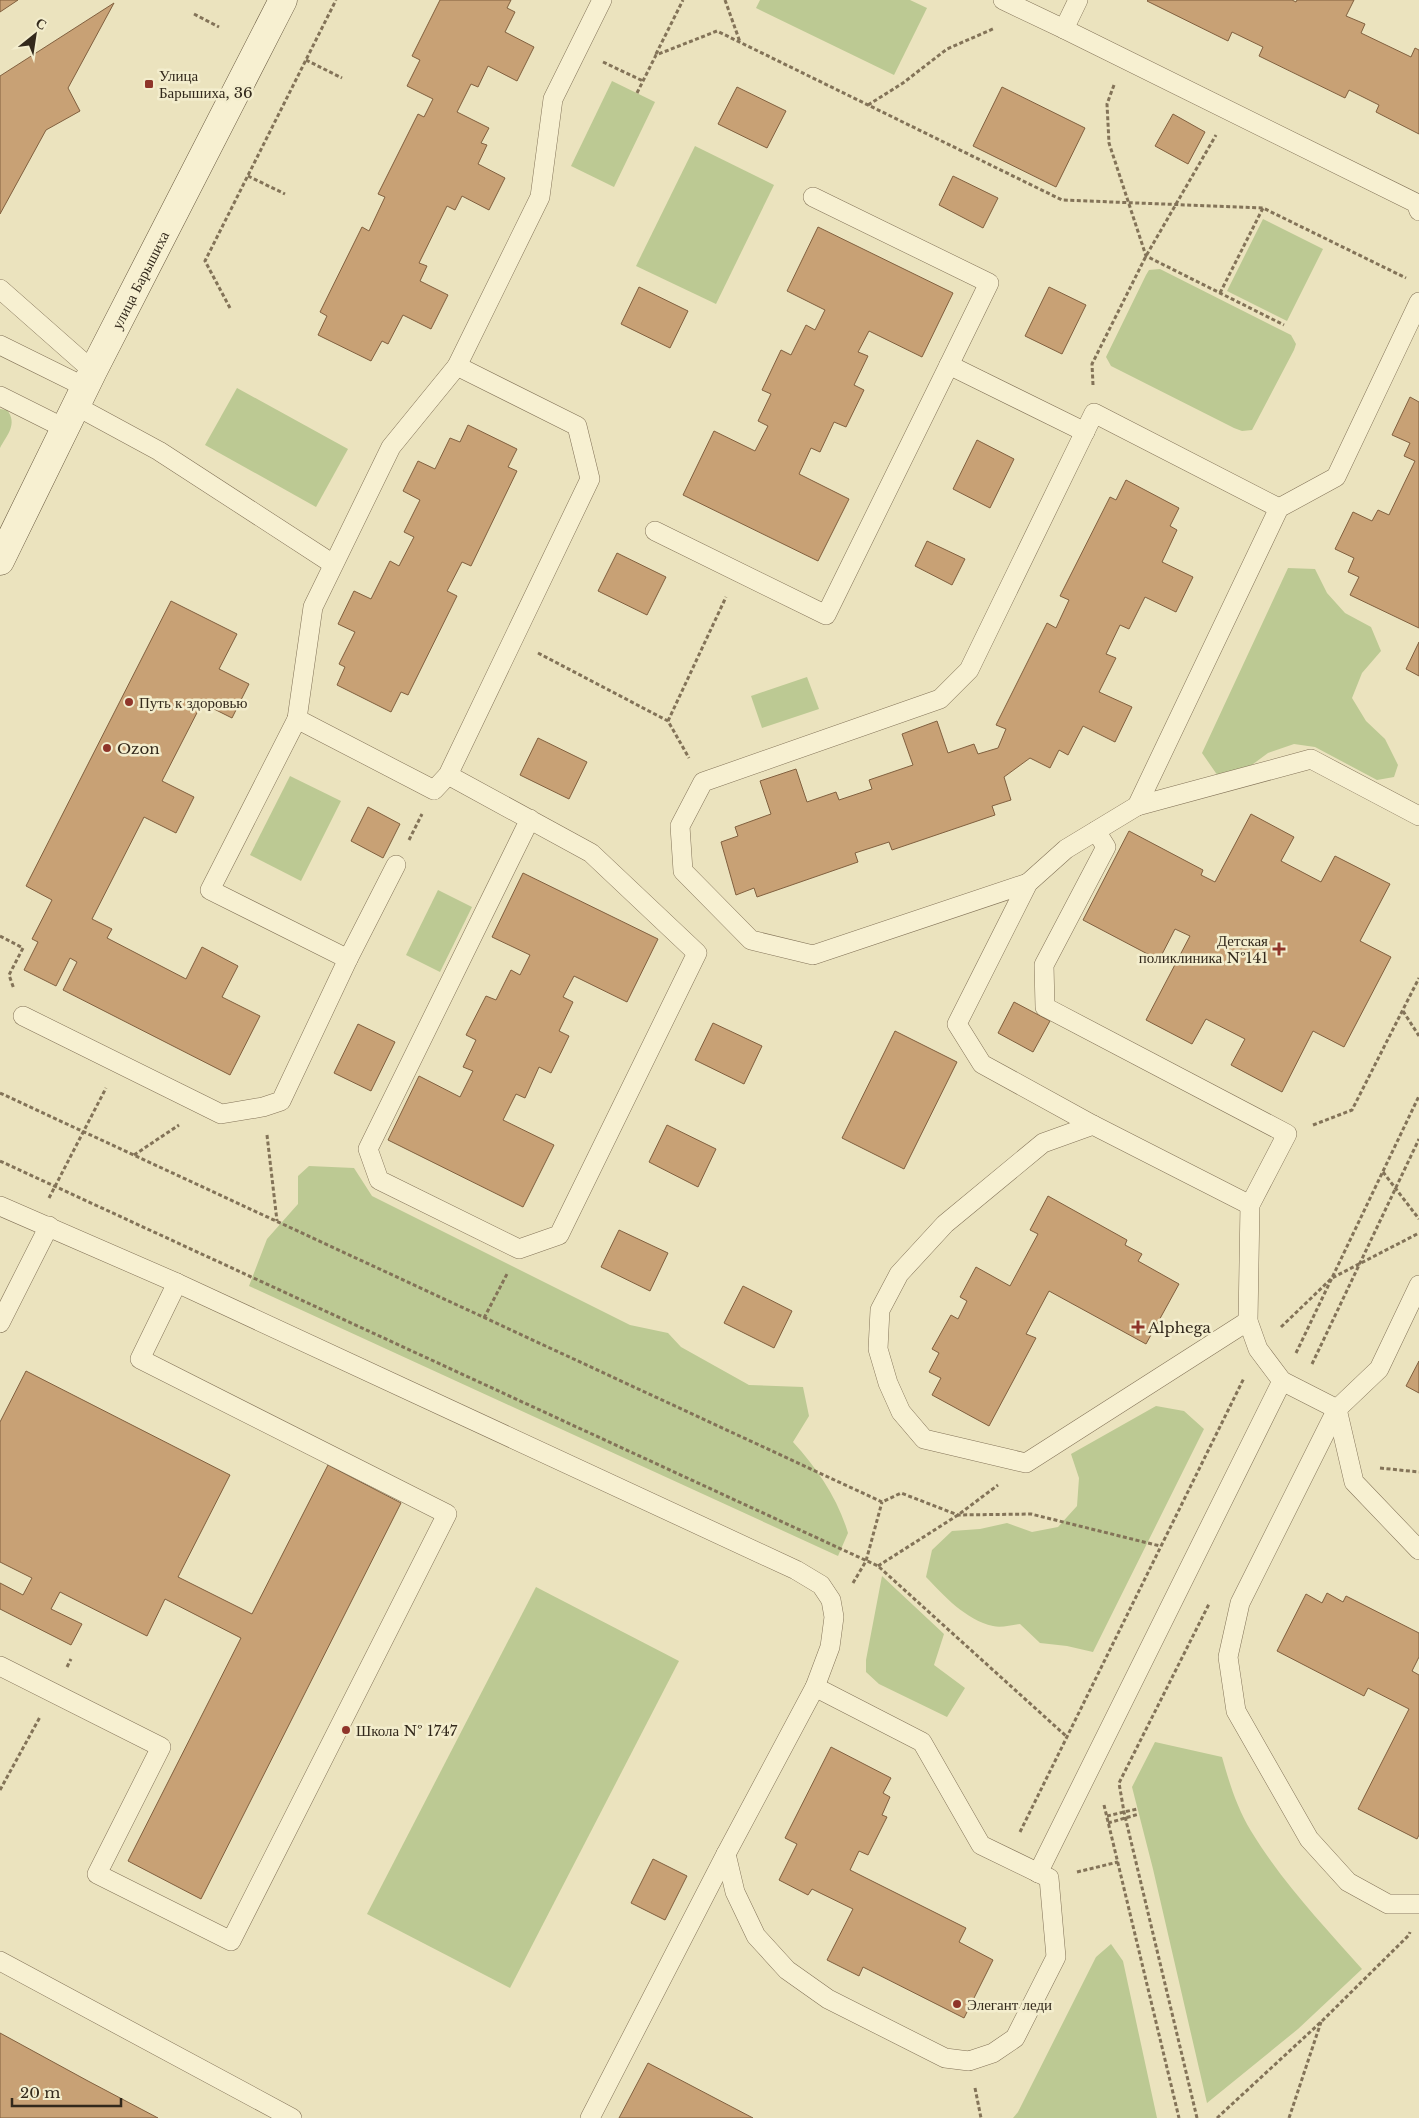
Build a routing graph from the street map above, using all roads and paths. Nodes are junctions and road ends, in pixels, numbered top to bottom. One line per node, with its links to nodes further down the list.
1 (283, 0): 42 (main road, улица Барышиха)
2 (336, 0): 16 (path)
3 (602, 0): 13 (lane)
4 (683, 0): 14 (path)
5 (725, 0): 12 (path)
6 (1003, 0): 8 (lane)
7 (1078, 0): 11 (lane)
8 (1030, 13): 11 (lane); 22 (path)
9 (194, 14): 10 (path)
10 (219, 27)
11 (1064, 29): 15 (lane)
12 (741, 43): 14 (path); 22 (path)
13 (578, 49): 20 (path); 40 (lane)
14 (656, 55): 20 (path)
15 (1123, 59): 23 (lane); 27 (path)
16 (306, 60): 18 (path); 19 (path)
17 (295, 67): 18 (path)
18 (301, 70): 24 (path)
19 (342, 78)
20 (643, 81): 21 (path)
21 (637, 93)
22 (868, 105): 27 (path)
23 (1230, 111): 28 (path); 30 (lane)
24 (248, 176): 25 (path); 36 (path)
25 (285, 194)
26 (813, 197): 39 (lane)
27 (1127, 203): 28 (path); 31 (path)
28 (1176, 205): 29 (path); 31 (path)
29 (1263, 208): 32 (path); 34 (path)
30 (1419, 211)
31 (1146, 256): 34 (path); 43 (path)
32 (1412, 282)
33 (0, 290): 42 (lane)
34 (1220, 293): 37 (path)
35 (1419, 302): 45 (lane)
36 (230, 308)
37 (1284, 325)
38 (0, 345): 42 (lane)
39 (949, 365): 44 (lane); 49 (lane)
40 (457, 366): 48 (lane); 50 (lane)
41 (0, 396): 42 (lane)
42 (79, 398): 47 (main road, улица Барышиха); 48 (lane)
43 (1094, 413): 44 (lane); 45 (lane)
44 (1085, 432): 54 (lane)
45 (1279, 508): 56 (lane)
46 (655, 532): 49 (lane)
47 (0, 561)
48 (333, 564): 51 (lane)
49 (738, 572): 52 (path)
50 (513, 640): 52 (path); 53 (lane)
51 (297, 719): 55 (lane); 63 (lane)
52 (668, 721): 54 (path)
53 (448, 775): 55 (lane); 58 (lane)
54 (702, 782): 61 (lane)
55 (434, 790): 60 (path)
56 (1137, 806): 57 (lane); 59 (lane)
57 (1419, 816)
58 (530, 819): 58 (lane)
59 (1096, 831): 61 (lane); 77 (lane)
60 (396, 865): 63 (lane)
61 (1028, 883): 75 (lane)
62 (0, 936): 68 (path)
63 (348, 959): 74 (lane)
64 (1419, 978): 65 (path)
65 (1413, 990): 66 (path); 67 (path)
66 (1419, 990)
67 (1402, 1010): 69 (path); 77 (path)
68 (23, 1016): 70 (lane)
69 (1419, 1036)
70 (119, 1063): 73 (lane); 76 (path)
71 (0, 1093): 76 (path)
72 (1419, 1096): 79 (path)
73 (205, 1107): 74 (lane); 78 (path)
74 (263, 1107): 83 (path)
75 (1093, 1125): 81 (lane); 93 (lane)
76 (84, 1133): 78 (path); 84 (path)
77 (1287, 1134): 81 (lane)
78 (134, 1156): 83 (path)
79 (1382, 1172): 82 (path); 91 (path)
80 (0, 1206): 84 (lane)
81 (1250, 1206): 89 (lane)
82 (1419, 1220)
83 (277, 1222): 88 (path)
84 (44, 1224): 86 (lane); 90 (lane)
85 (503, 1280): 88 (path)
86 (177, 1283): 101 (lane); 105 (lane)
87 (1419, 1285): 92 (lane)
88 (484, 1318): 96 (path)
89 (1248, 1321): 91 (lane); 93 (lane)
90 (0, 1323)
91 (1282, 1381): 92 (lane); 114 (lane)
92 (1337, 1409): 94 (lane); 115 (lane)
93 (1026, 1463): 97 (path)
94 (1350, 1464): 95 (path); 99 (lane)
95 (1419, 1472)
96 (882, 1502): 97 (path); 101 (path)
97 (958, 1515): 98 (path); 100 (path)
98 (1160, 1546)
99 (1419, 1550)
100 (878, 1566)
101 (831, 1600): 104 (lane)
102 (71, 1659): 105 (path)
103 (0, 1666): 105 (lane)
104 (815, 1687): 112 (lane); 114 (lane)
105 (53, 1692): 106 (path)
106 (0, 1790)
107 (1103, 1799): 110 (path)
108 (1137, 1808): 110 (path)
109 (1139, 1814): 111 (path)
110 (1107, 1816): 111 (path)
111 (1108, 1822): 113 (path)
112 (726, 1854): 114 (lane); 120 (lane)
113 (1118, 1862): 114 (path); 121 (path)
114 (1044, 1875)
115 (1419, 1904)
116 (1412, 1926): 118 (path)
117 (0, 1961): 119 (lane)
118 (1322, 2021): 122 (path); 123 (path)
119 (292, 2118)
120 (590, 2118)
121 (1179, 2118)
122 (1217, 2118)
123 (1289, 2118)

